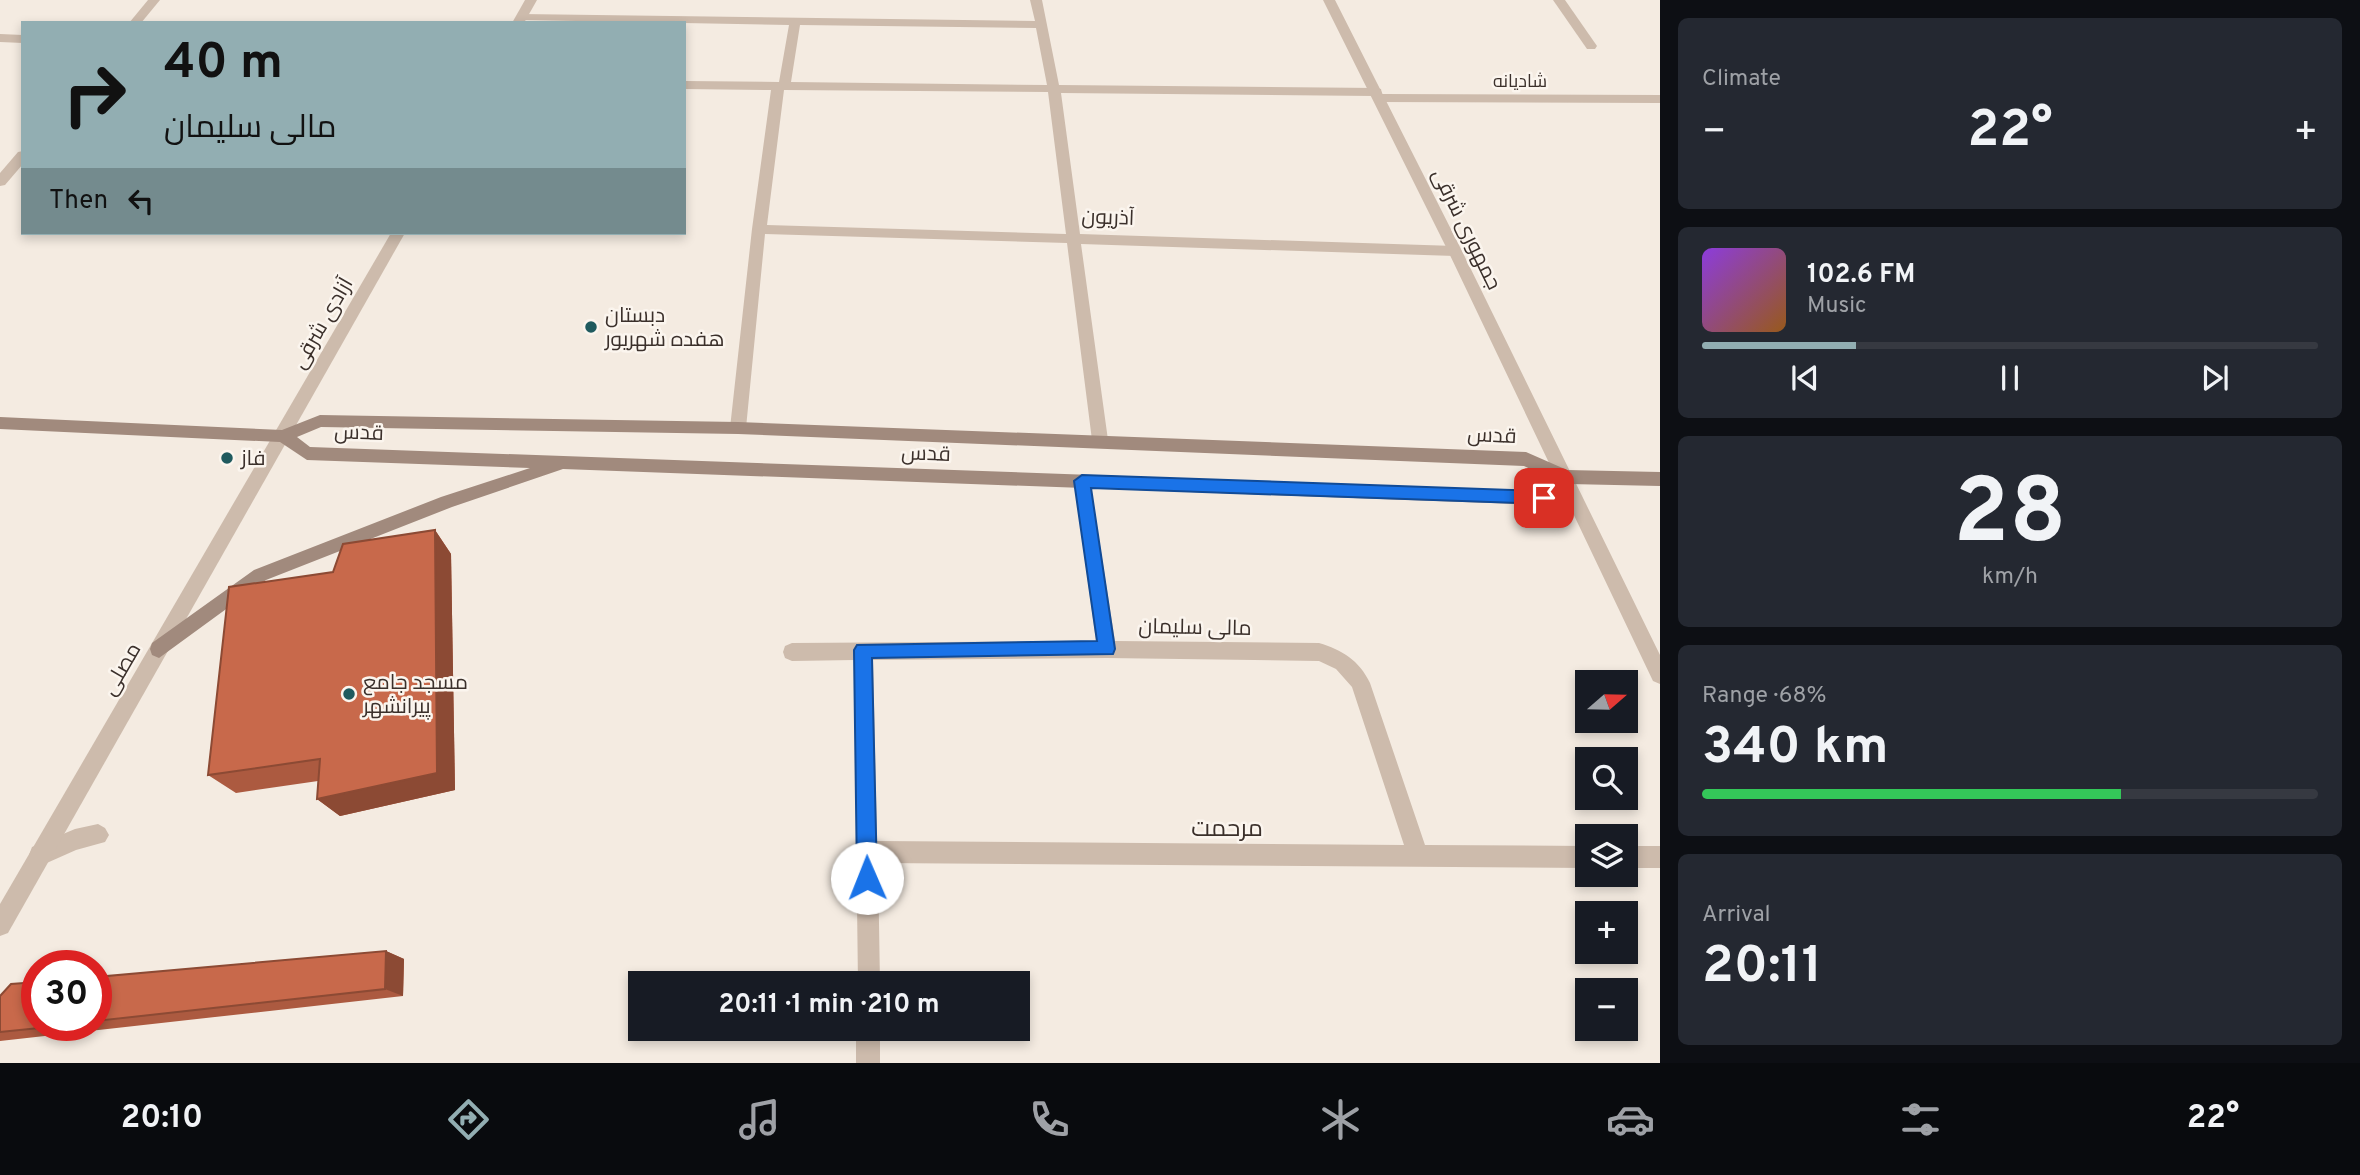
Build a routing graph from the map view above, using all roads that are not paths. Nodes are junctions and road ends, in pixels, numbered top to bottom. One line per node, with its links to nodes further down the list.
1 (154, 0): 7 (street)
2 (531, 0): 6 (street)
3 (1036, 0): 9 (street)
4 (1329, 0): 16 (street, جمهوری شرقی)
5 (1559, 0): 12 (street)
6 (520, 20): 8 (street)
7 (137, 21)
8 (795, 21): 9 (street); 14 (street)
9 (1044, 24): 15 (street)
10 (0, 38): 11 (street)
11 (21, 39)
12 (1591, 46)
13 (686, 85): 14 (street, شادیانه)
14 (781, 86): 15 (street, شادیانه); 20 (street)
15 (1054, 89): 16 (street, شادیانه); 22 (street)
16 (1378, 95): 17 (street, شادیانه); 23 (street, جمهوری شرقی)
17 (1660, 99)
18 (21, 158): 19 (street)
19 (8, 174)
20 (759, 229): 22 (street, آذریون); 25 (street)
21 (397, 235): 26 (street, آزادی شرقی)
22 (1073, 237): 23 (street, آذریون); 27 (street)
23 (1455, 251): 29 (street, جمهوری شرقی)
24 (0, 423): 26 (main road, قدس)
25 (738, 428): 26 (main road, قدس); 27 (main road, قدس)
26 (283, 436): 28 (main road, قدس); 32 (street, مصلی)
27 (1100, 440): 29 (main road, قدس)
28 (570, 462): 31 (main road, قدس); 32 (main road)
29 (1565, 477): 30 (main road, قدس); 31 (main road, قدس); 36 (street, جمهوری شرقی)
30 (1660, 479)
31 (1082, 481): 33 (street)
32 (159, 649): 39 (street, مصلی)
33 (1107, 649): 34 (street, مالی سلیمان); 40 (street, مالی سلیمان)
34 (863, 650): 35 (street, مالی سلیمان); 38 (street)
35 (792, 652)
36 (1660, 675)
37 (98, 835): 39 (street)
38 (867, 852): 40 (street, مرحمت); 45 (street)
39 (40, 855): 44 (street, مصلی)
40 (1418, 855): 41 (street, مرحمت)
41 (1575, 856)
42 (1638, 857): 43 (street)
43 (1660, 857)
44 (0, 925)
45 (869, 971)
46 (868, 1041): 47 (street)
47 (867, 1063)

